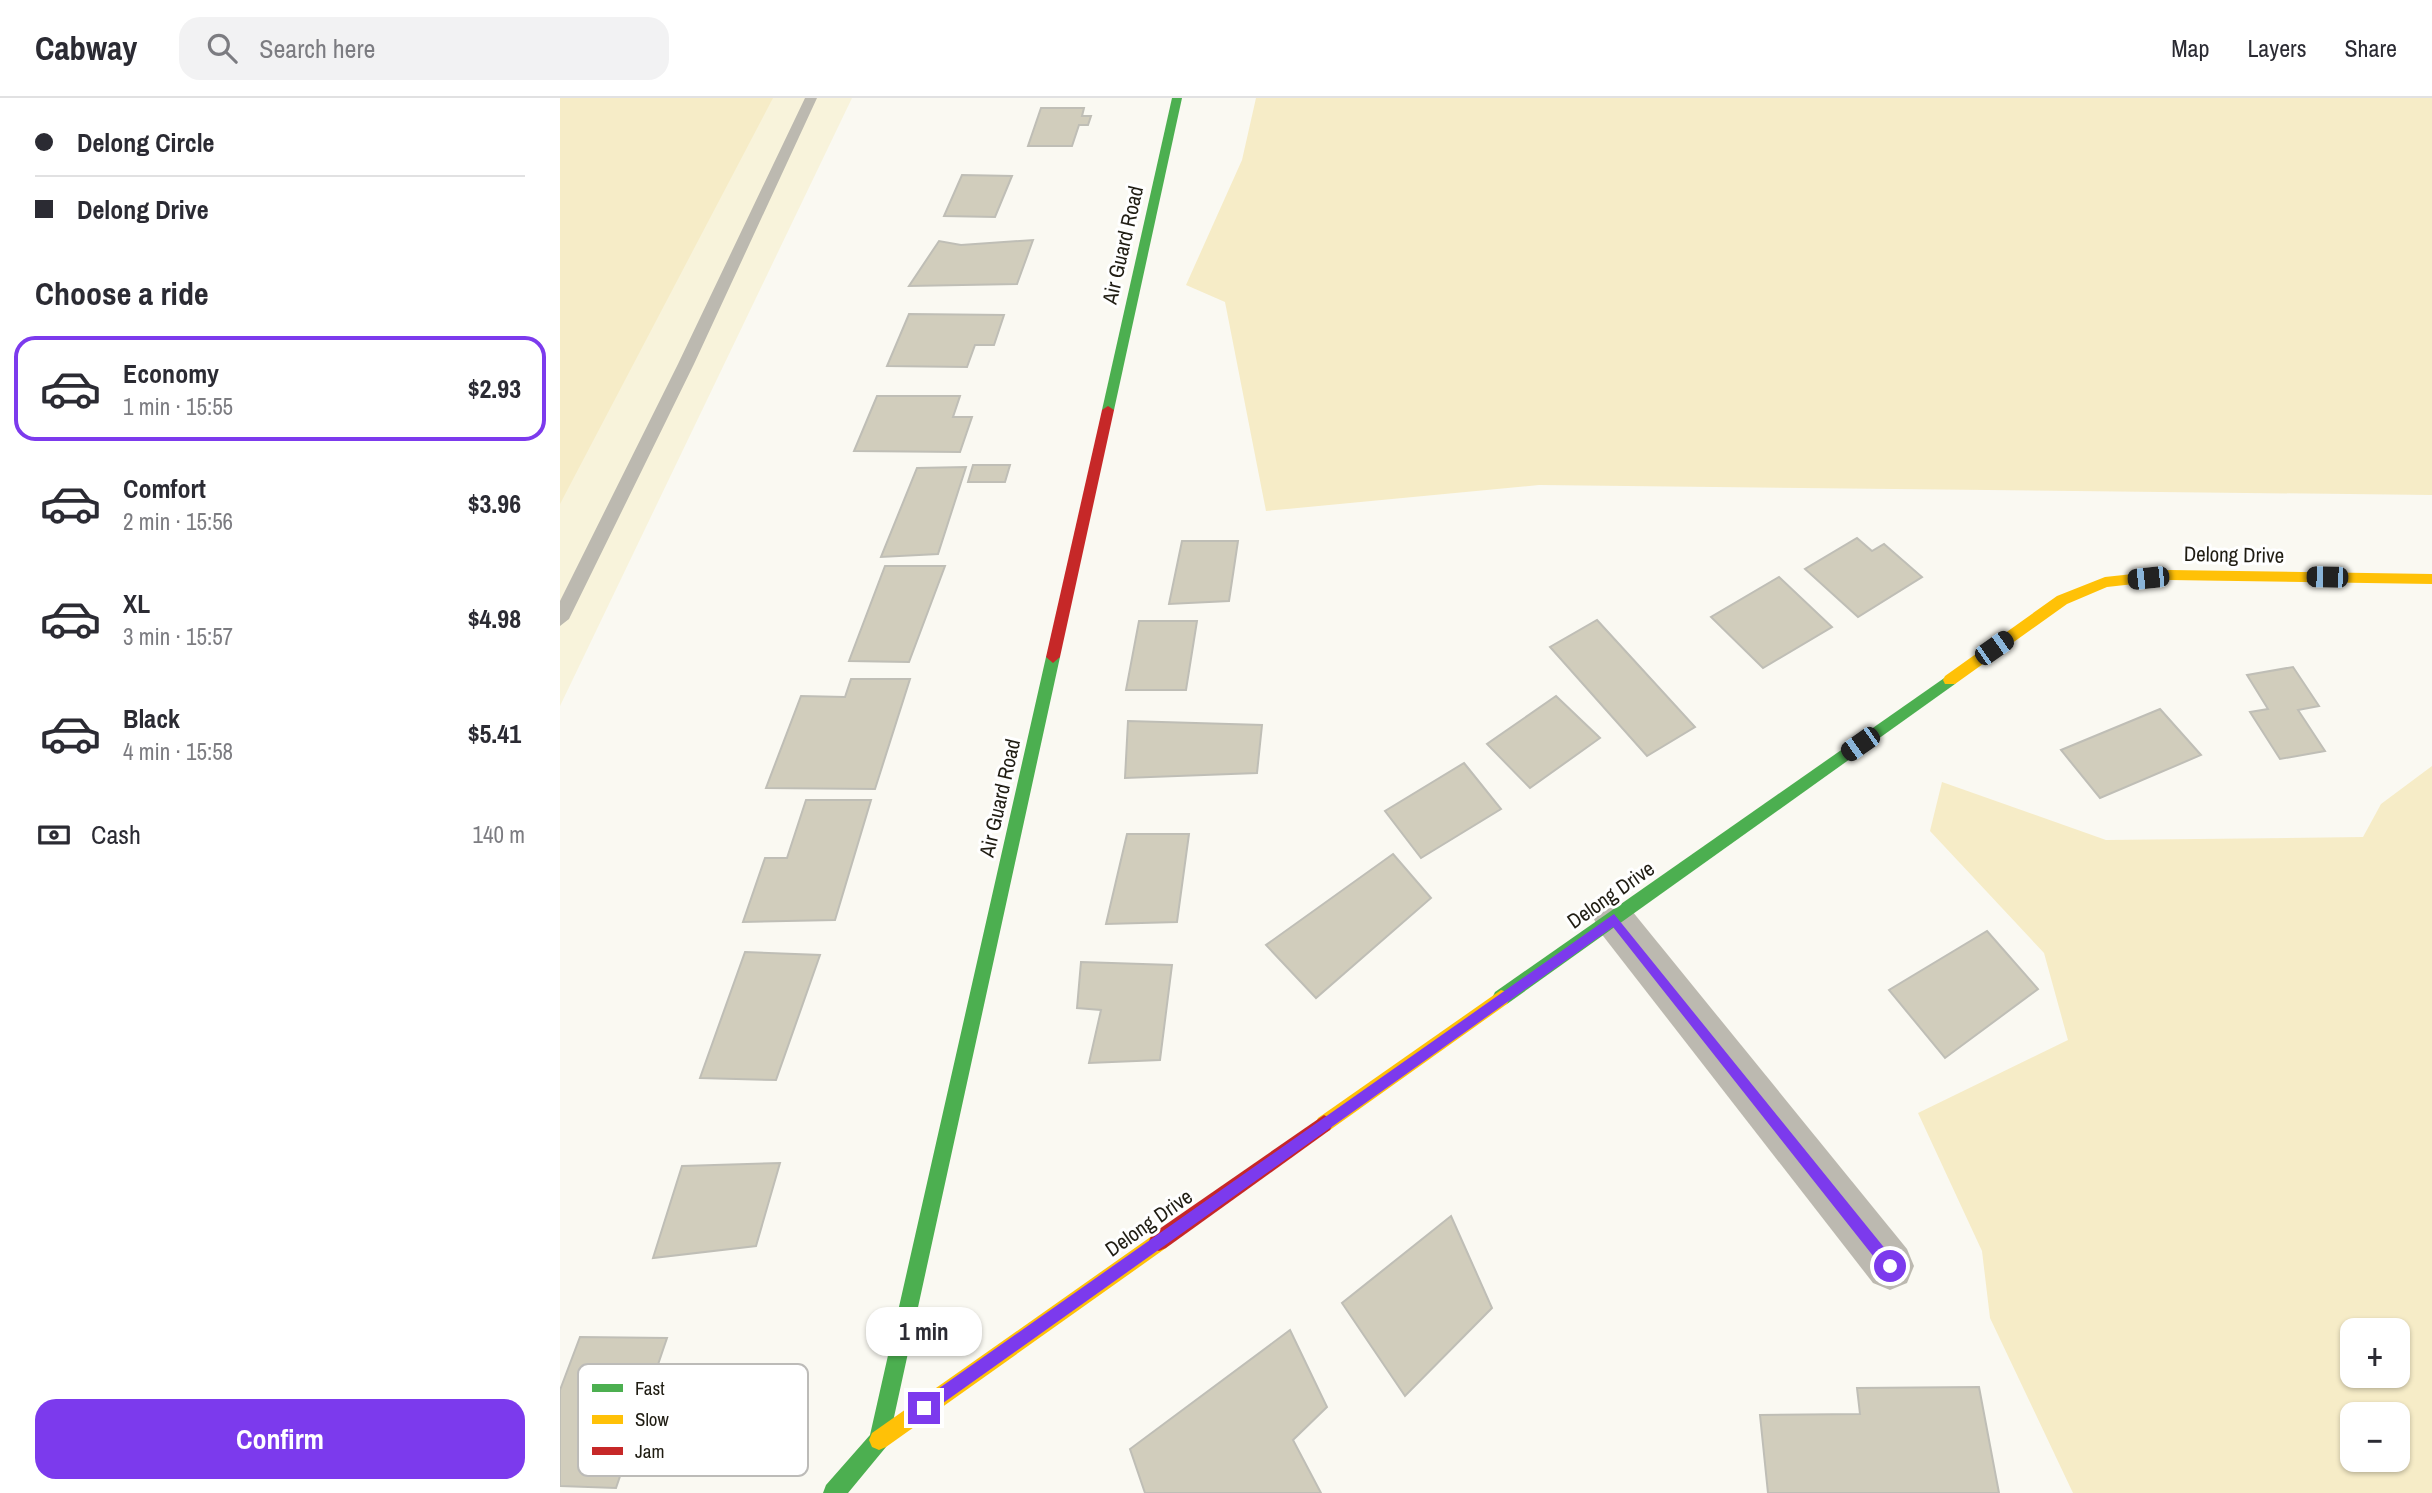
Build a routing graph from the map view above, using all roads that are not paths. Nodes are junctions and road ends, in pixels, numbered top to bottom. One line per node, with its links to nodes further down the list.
1 (811, 98): 4 (lane)
2 (1177, 98): 7 (street, Air Guard Road)
3 (2432, 579): 5 (street, Delong Drive)
4 (560, 619)
5 (1614, 919): 6 (street); 7 (street, Delong Drive)
6 (1890, 1266)
7 (879, 1440): 8 (street, Air Guard Road)
8 (834, 1493)

